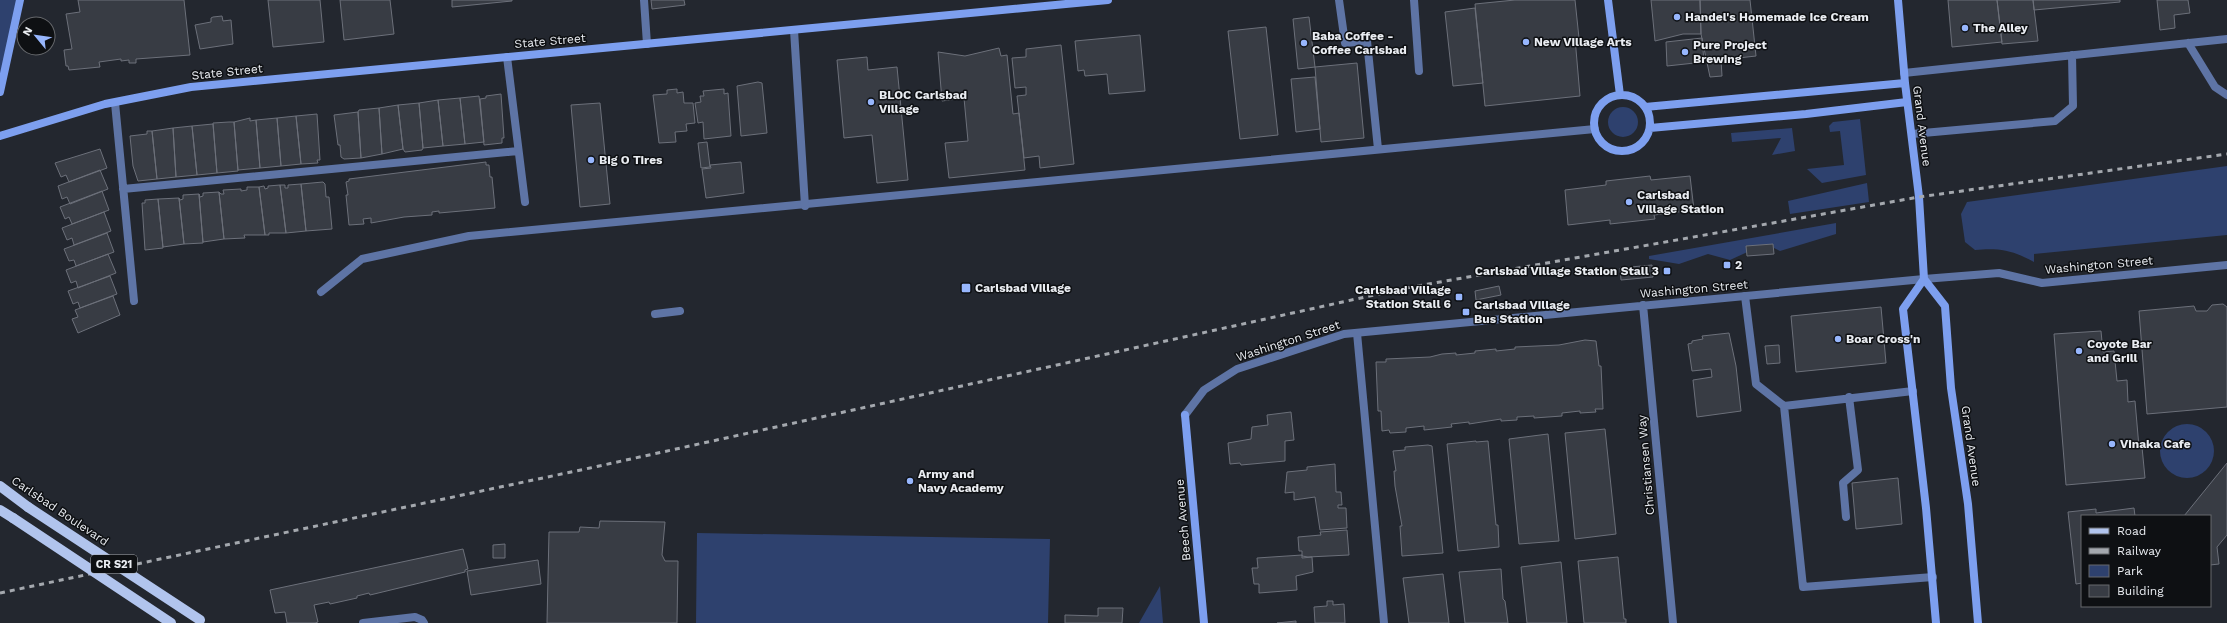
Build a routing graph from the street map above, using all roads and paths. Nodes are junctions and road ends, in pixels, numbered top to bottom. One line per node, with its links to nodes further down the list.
1 (20, 0): 17 (main road)
2 (644, 0): 11 (street)
3 (1108, 0): 8 (main road, State Street)
4 (1340, 0): 27 (street)
5 (1414, 0): 14 (street)
6 (1608, 0): 18 (main road)
7 (1898, 0): 15 (main road, Grand Avenue)
8 (794, 30): 11 (main road, State Street); 31 (street)
9 (2227, 39): 10 (street)
10 (2188, 43): 12 (street); 19 (street)
11 (647, 44): 13 (main road, State Street)
12 (2072, 55): 15 (street); 25 (street)
13 (507, 57): 20 (main road, State Street); 28 (street)
14 (1419, 71)
15 (1904, 73): 16 (main road, Grand Avenue)
16 (1905, 83): 21 (main road, Grand Avenue); 22 (main road)
17 (0, 92)
18 (1620, 95): 22 (main road); 24 (main road)
19 (2227, 95)
20 (115, 102): 26 (main road, State Street); 29 (street)
21 (1907, 102): 23 (main road); 25 (main road, Grand Avenue)
22 (1646, 107): 23 (main road)
23 (1650, 128): 24 (main road)
24 (1595, 129): 27 (street)
25 (1912, 134): 33 (main road, Grand Avenue)
26 (0, 136)
27 (1378, 149): 31 (street)
28 (518, 151): 29 (street); 30 (street)
29 (123, 189): 36 (street)
30 (524, 202)
31 (805, 206): 34 (street)
32 (2227, 265): 33 (street, Washington Street)
33 (1924, 279): 35 (street, Washington Street); 41 (main road); 57 (main road, Grand Avenue)
34 (321, 292)
35 (1745, 296): 37 (street, Washington Street); 43 (street)
36 (134, 300)
37 (1643, 305): 40 (street, Washington Street); 55 (street, Christiansen Way)
38 (680, 311): 39 (street)
39 (655, 314)
40 (1357, 333): 44 (street, Washington Street); 54 (street)
41 (1913, 392): 42 (street); 48 (main road)
42 (1849, 397): 43 (street); 47 (street)
43 (1784, 406): 48 (street)
44 (1185, 414): 53 (main road, Beech Avenue)
45 (0, 486): 49 (main road, Carlsbad Boulevard / CR S21, bridge)
46 (0, 510): 50 (main road, CR S21, bridge)
47 (1846, 517)
48 (1933, 577): 56 (main road)
49 (202, 622)
50 (171, 623)
51 (363, 623): 52 (street)
52 (424, 623)
53 (1204, 623)
54 (1384, 623)
55 (1673, 623)
56 (1936, 623)
57 (1978, 623)

